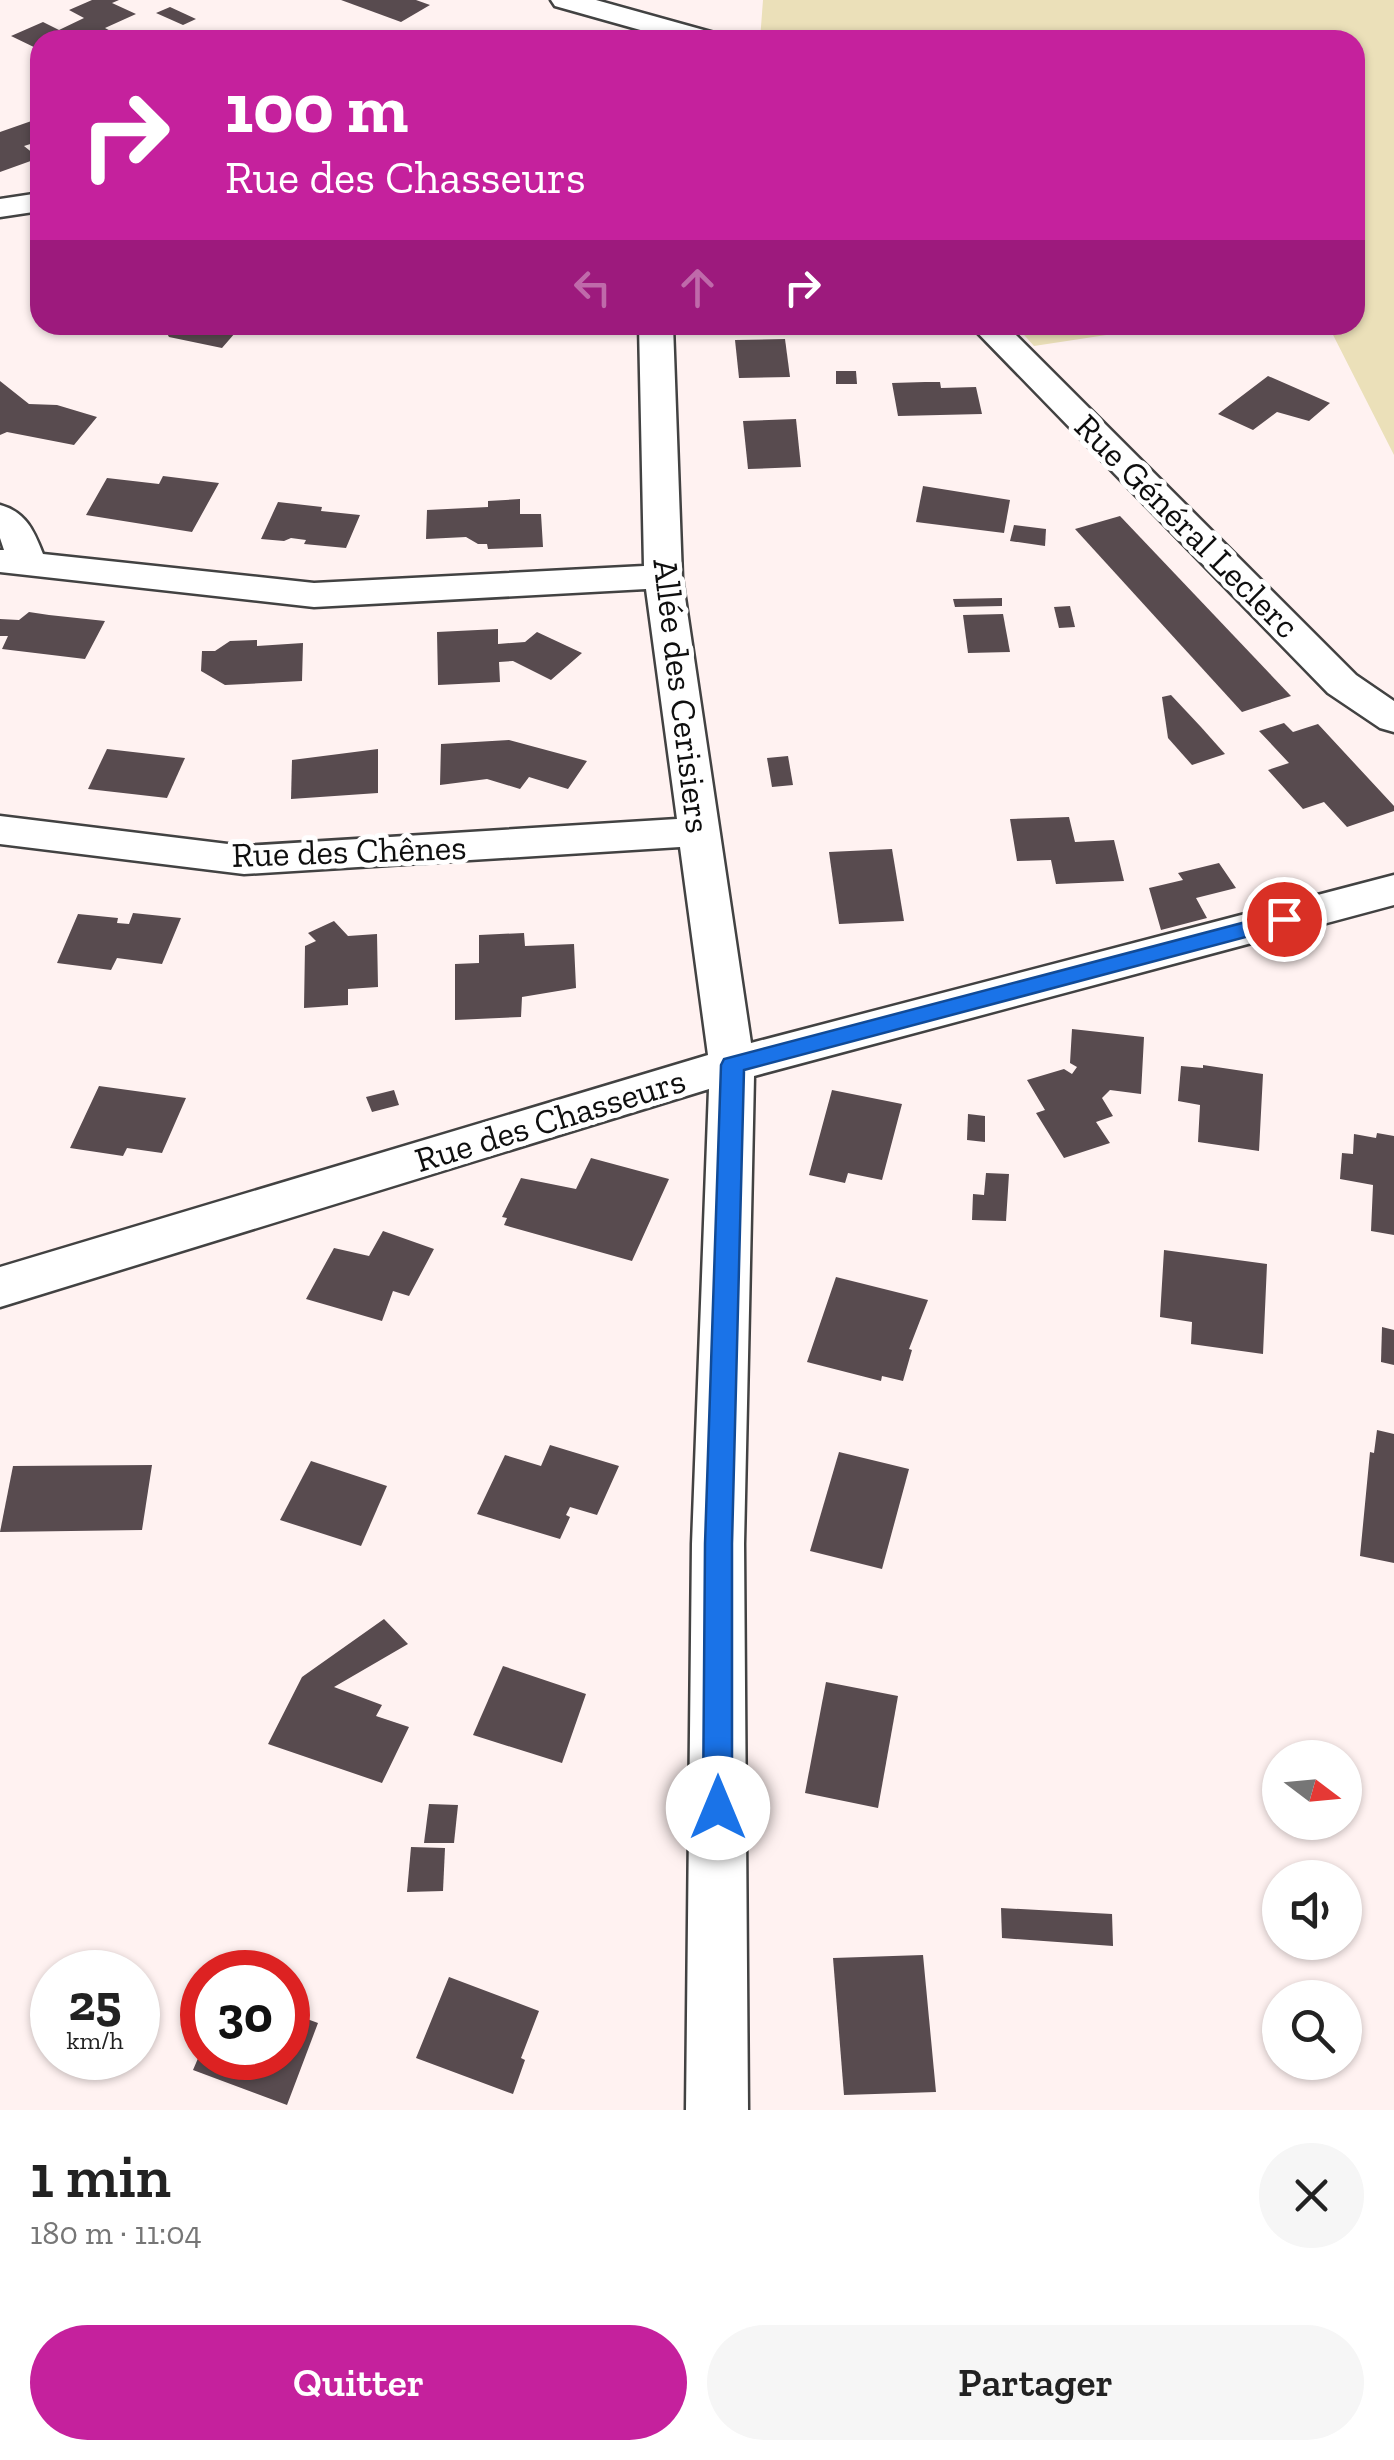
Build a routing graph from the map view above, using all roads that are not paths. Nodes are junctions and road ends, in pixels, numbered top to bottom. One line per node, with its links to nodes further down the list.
1 (565, 0): 3 (street)
2 (671, 0): 4 (street)
3 (653, 30)
4 (671, 30)
5 (30, 204): 6 (street)
6 (0, 208)
7 (656, 335): 11 (street, Allée des Cerisiers)
8 (998, 335): 12 (street, Rue Général Leclerc)
9 (0, 516): 10 (street)
10 (14, 562): 11 (street)
11 (663, 578): 14 (street, Allée des Cerisiers)
12 (1394, 719)
13 (0, 830): 14 (street, Rue des Chênes)
14 (700, 832): 16 (street, Allée des Cerisiers)
15 (1394, 890): 16 (street, Rue des Chasseurs)
16 (732, 1065): 17 (street, Rue des Chasseurs); 18 (street, Allée des Cerisiers)
17 (0, 1287)
18 (717, 2110)

